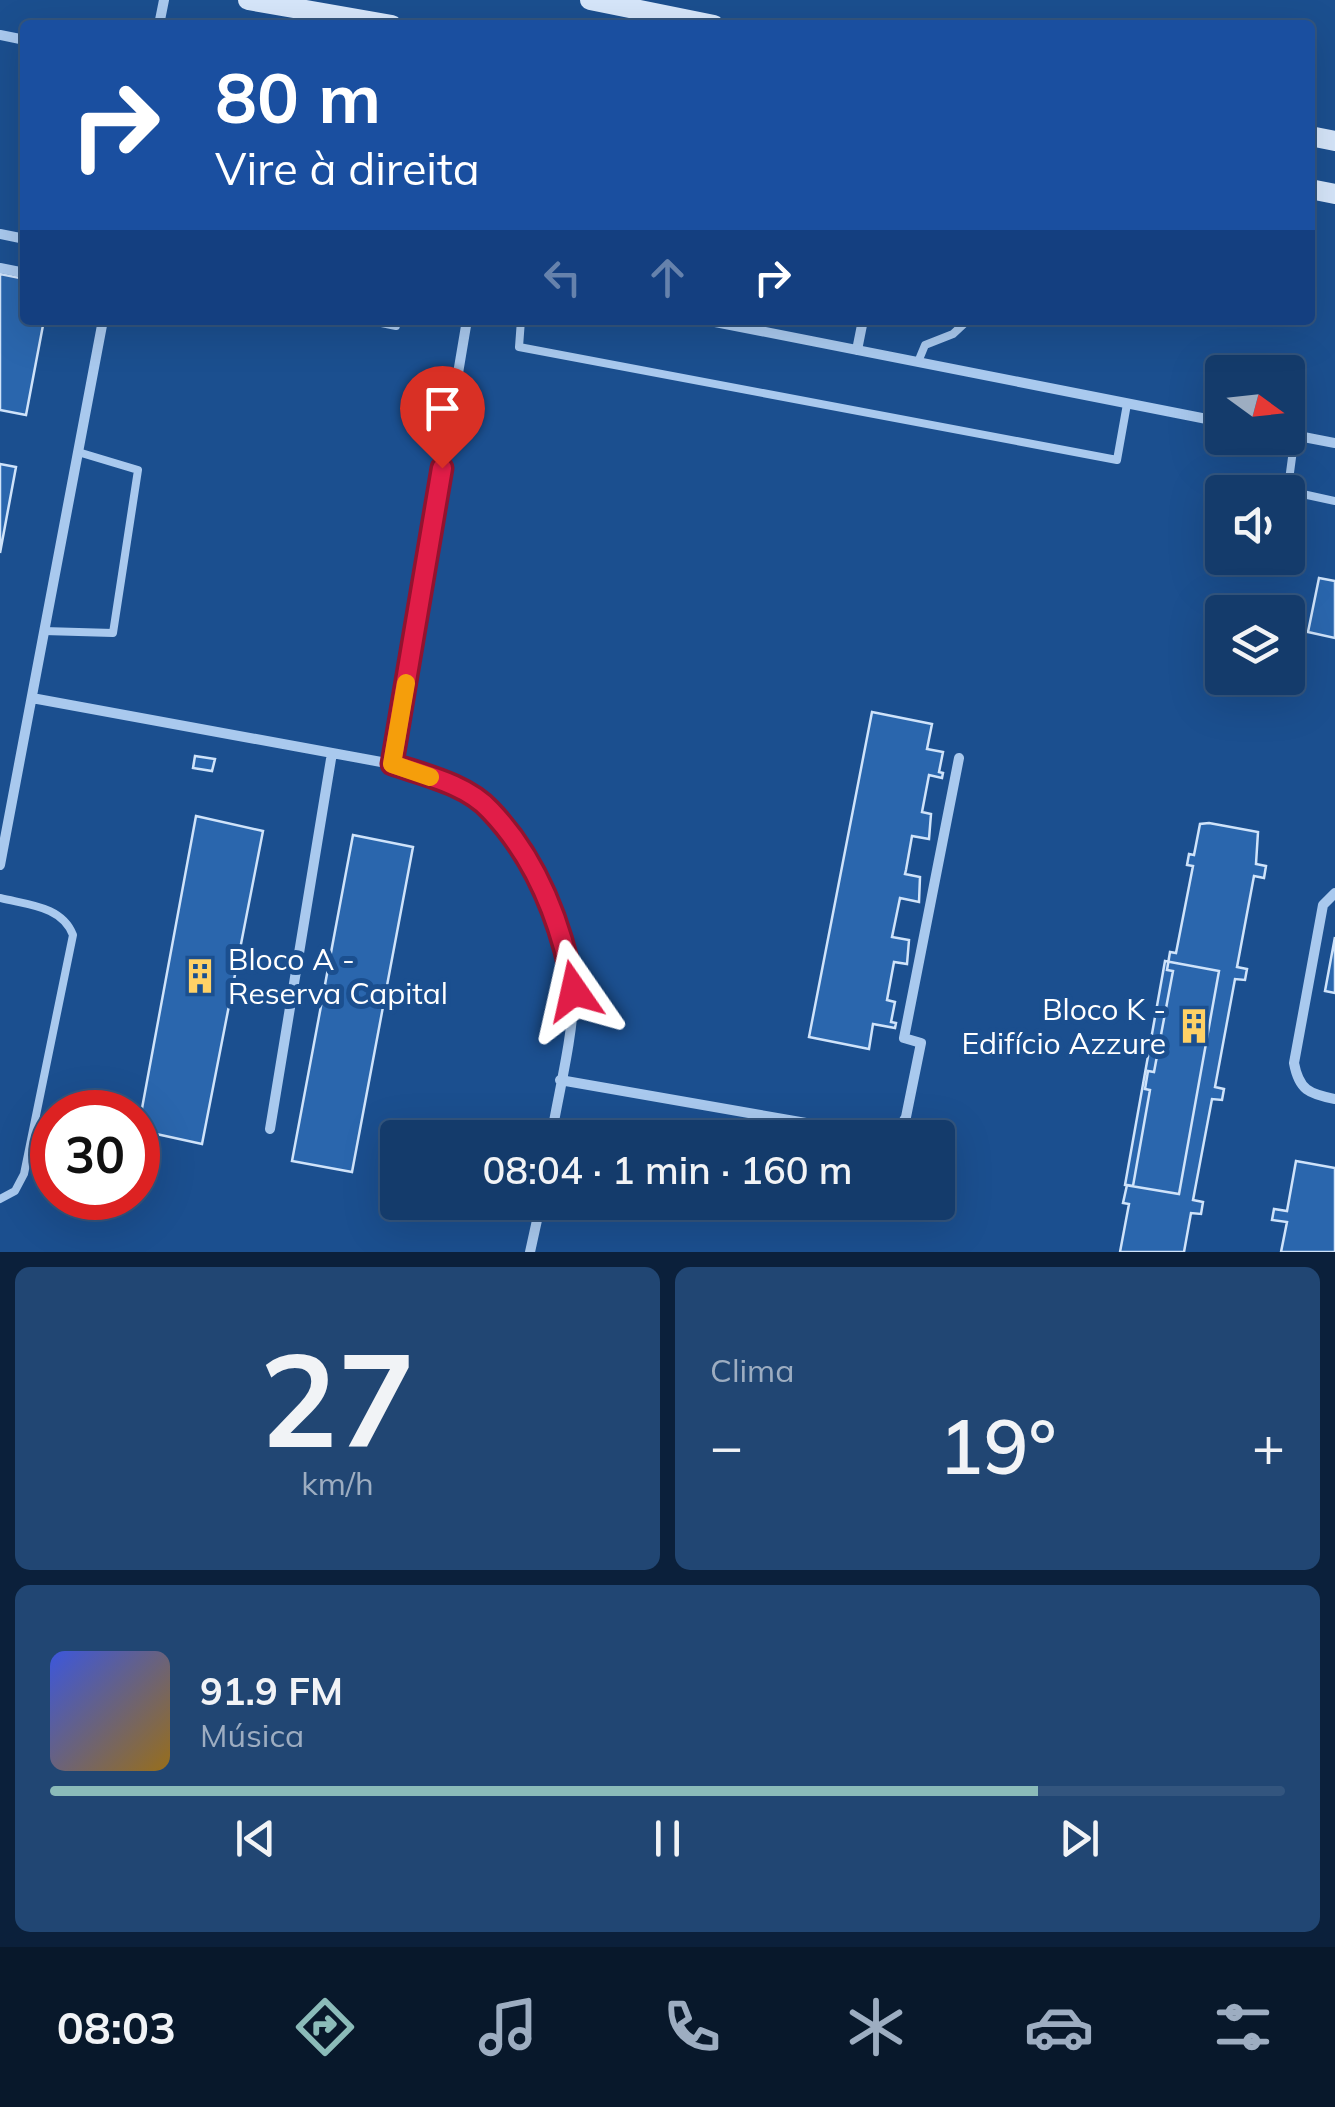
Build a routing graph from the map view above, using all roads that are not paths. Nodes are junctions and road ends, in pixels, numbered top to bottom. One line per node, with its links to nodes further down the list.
1 (248, 0): 3 (street)
2 (590, 0): 4 (street)
3 (363, 20)
4 (689, 20)
5 (102, 325): 17 (street)
6 (466, 325): 24 (street)
7 (520, 325): 13 (lane)
8 (730, 325): 11 (street)
9 (862, 325): 11 (street)
10 (963, 325): 12 (lane)
11 (858, 350): 12 (street)
12 (918, 362): 13 (street)
13 (1127, 404): 14 (street)
14 (1205, 419)
15 (1305, 438): 16 (street)
16 (1335, 443)
17 (78, 452): 20 (street); 20 (lane)
18 (1290, 455): 19 (lane)
19 (1335, 501)
20 (44, 632): 21 (street)
21 (32, 698): 22 (street); 25 (street)
22 (332, 752): 24 (street); 32 (street)
23 (959, 758): 29 (street)
24 (392, 764): 29 (street)
25 (3, 830): 26 (street)
26 (0, 866)
27 (1335, 893): 30 (street)
28 (0, 898): 33 (lane)
29 (560, 1080): 31 (street)
30 (1335, 1099)
31 (554, 1120)
32 (270, 1129)
33 (0, 1199)
34 (537, 1220): 35 (street)
35 (530, 1252)

